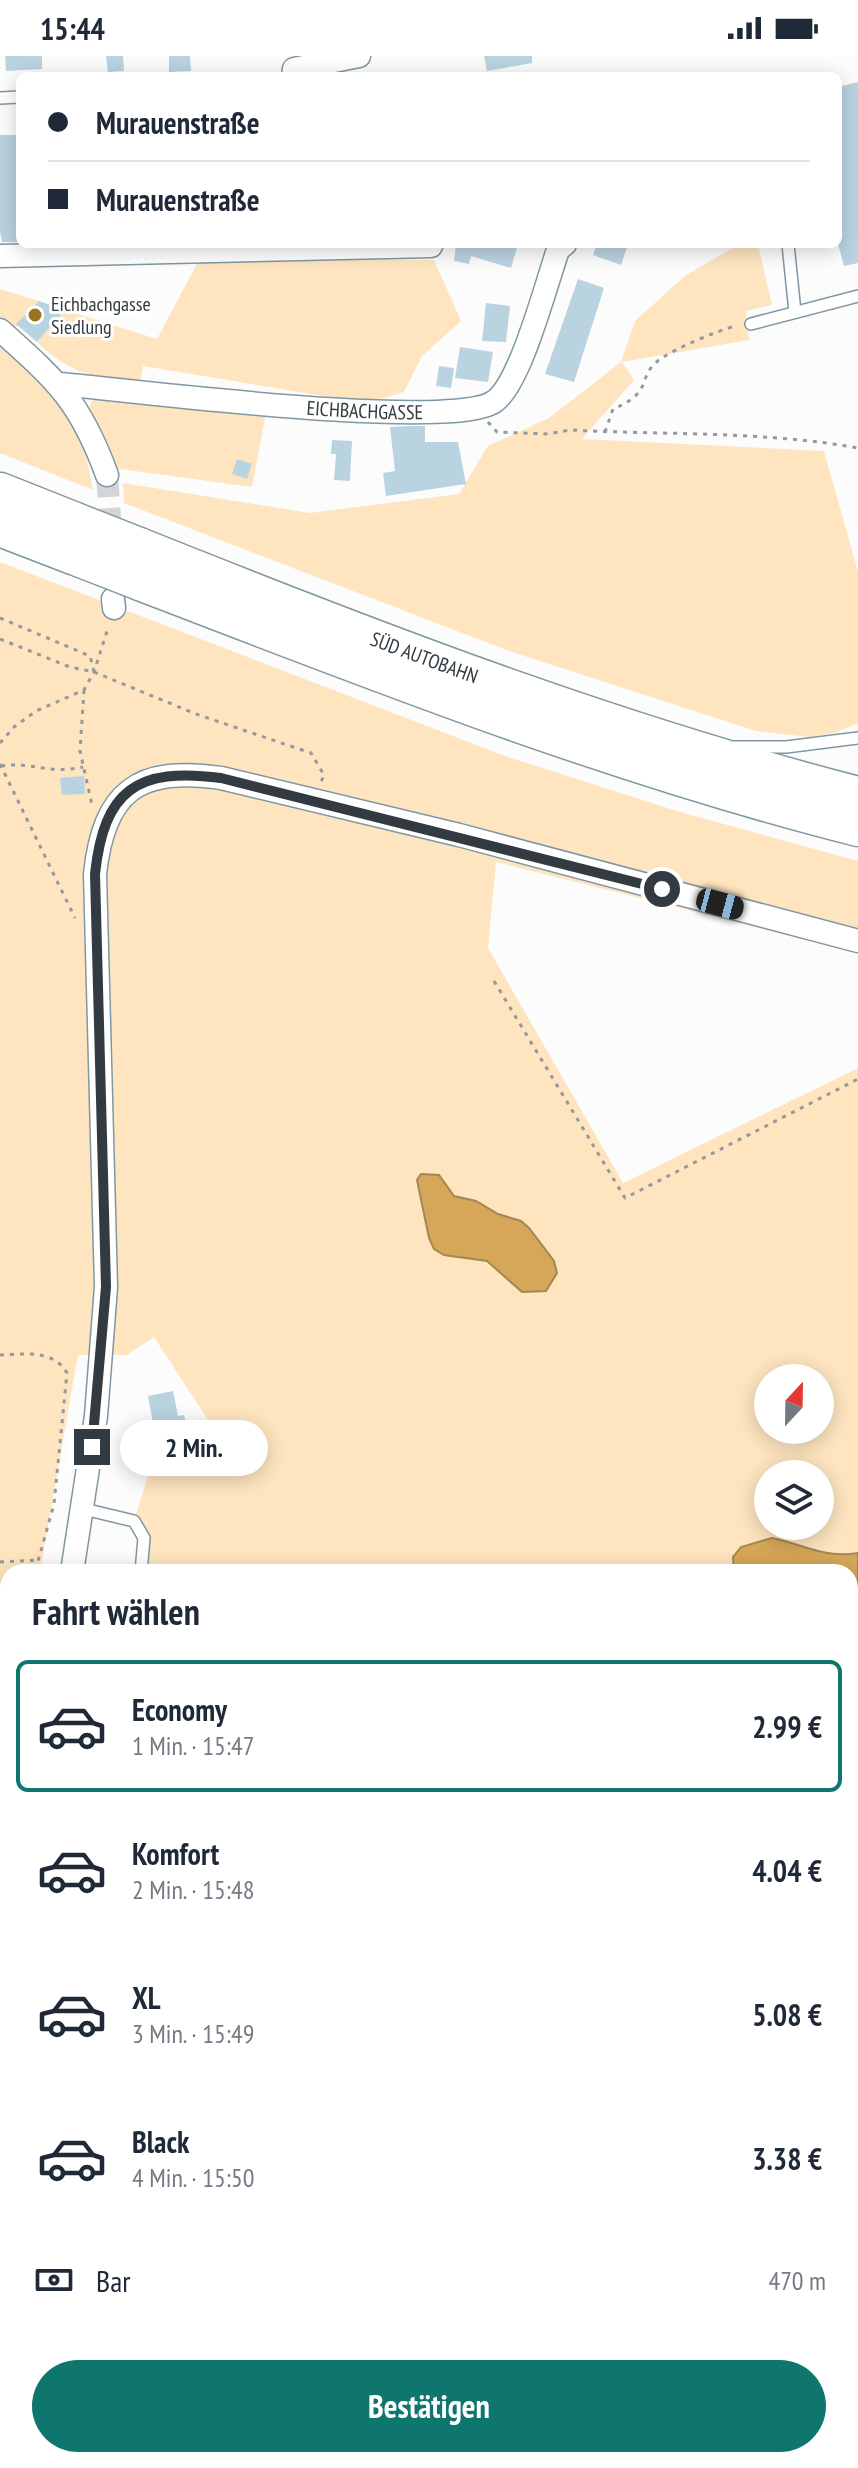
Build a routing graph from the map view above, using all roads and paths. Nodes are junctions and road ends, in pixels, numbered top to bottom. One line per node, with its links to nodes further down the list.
1 (359, 56): 2 (street)
2 (294, 72)
3 (345, 248): 6 (street)
4 (560, 248): 12 (street)
5 (788, 248): 8 (lane)
6 (0, 256)
7 (858, 296): 8 (lane)
8 (795, 312): 9 (lane)
9 (751, 324): 13 (path)
10 (0, 330): 11 (street)
11 (60, 384): 12 (street, EICHBACHGASSE); 15 (street)
12 (478, 410): 13 (path)
13 (605, 432): 14 (path)
14 (858, 448)
15 (107, 475)
16 (0, 492): 18 (highway, SÜD AUTOBAHN)
17 (0, 527): 18 (highway, SÜD AUTOBAHN)
18 (73, 538): 19 (highway, SÜD AUTOBAHN, bridge)
19 (126, 584): 22 (path); 26 (highway, SÜD AUTOBAHN); 32 (highway, SÜD AUTOBAHN)
20 (0, 618): 22 (path)
21 (0, 639): 22 (path)
22 (94, 672): 23 (path); 30 (path)
23 (84, 690): 25 (path); 28 (path)
24 (858, 738): 26 (lane)
25 (0, 743)
26 (697, 751): 29 (highway, SÜD AUTOBAHN)
27 (1, 765): 28 (path); 33 (path)
28 (83, 767): 31 (path)
29 (858, 796)
30 (315, 799): 31 (street); 34 (street)
31 (107, 814): 39 (street)
32 (858, 827)
33 (78, 925)
34 (858, 941)
35 (494, 981): 36 (path)
36 (858, 1079)
37 (0, 1355): 38 (path)
38 (54, 1504): 39 (path); 40 (path)
39 (74, 1508): 43 (street); 44 (lane)
40 (38, 1560): 41 (path); 42 (path)
41 (0, 1562)
42 (37, 1564)
43 (72, 1564)
44 (142, 1564)

